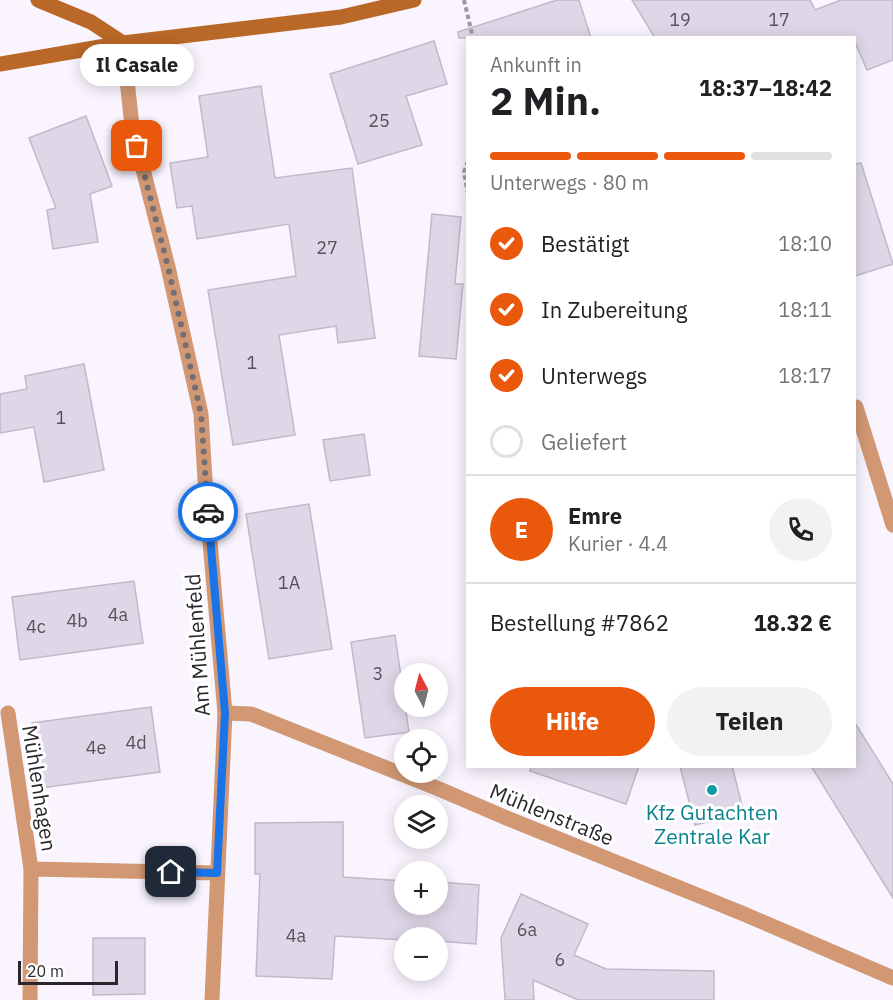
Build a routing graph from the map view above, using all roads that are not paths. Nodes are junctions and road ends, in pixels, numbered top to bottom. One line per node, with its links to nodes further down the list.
1 (38, 0): 3 (main road)
2 (414, 0): 3 (main road)
3 (123, 43): 4 (main road); 8 (street, Am Mühlenfeld)
4 (0, 64)
5 (856, 407): 6 (street)
6 (893, 525)
7 (8, 713): 9 (street, Mühlenhagen)
8 (225, 713): 10 (street, Am Mühlenfeld); 11 (street, Mühlenstraße)
9 (31, 869): 10 (street, Mühlenhagen); 12 (street, Mühlenhagen)
10 (217, 873): 13 (street, Am Mühlenfeld)
11 (893, 978)
12 (30, 1000)
13 (212, 1000)

